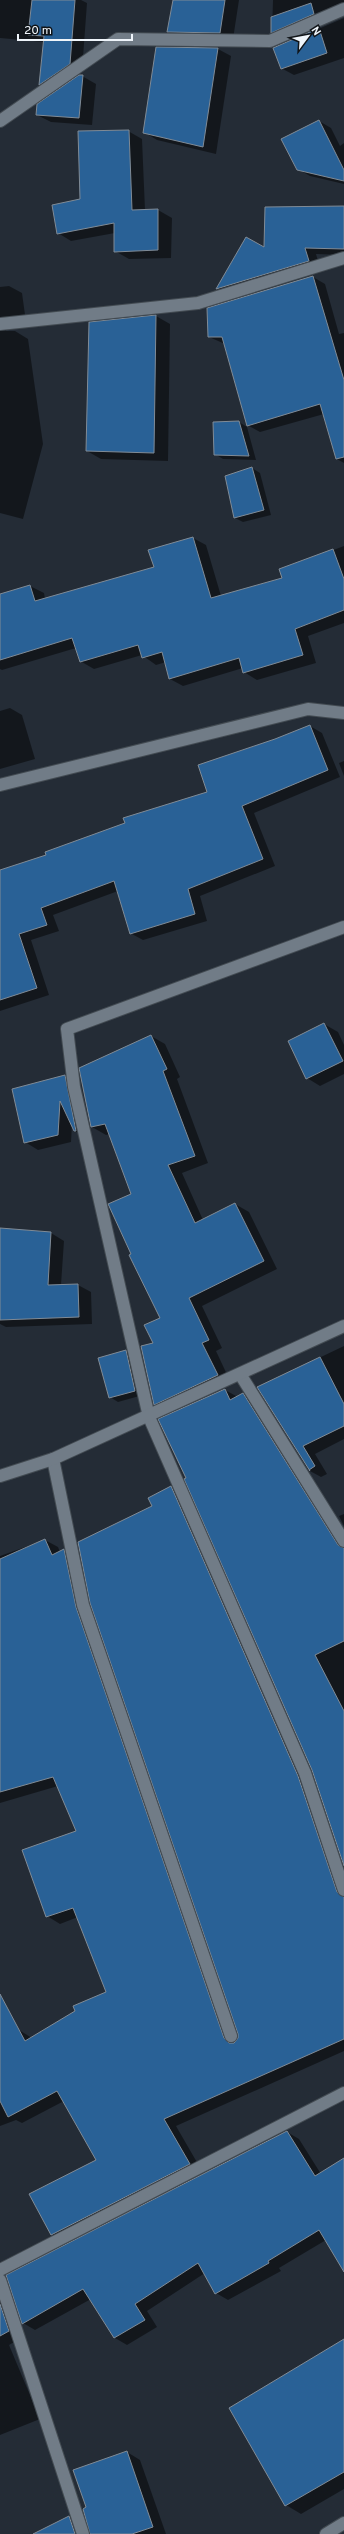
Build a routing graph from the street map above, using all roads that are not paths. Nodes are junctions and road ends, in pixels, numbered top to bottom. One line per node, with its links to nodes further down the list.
1 (344, 9): 2 (street)
2 (0, 121)
3 (344, 258): 4 (street)
4 (0, 324)
5 (344, 713): 6 (street)
6 (0, 785)
7 (344, 928): 10 (street)
8 (344, 1326): 9 (street)
9 (240, 1374): 10 (street); 13 (street)
10 (149, 1417): 11 (street); 14 (street)
11 (53, 1459): 12 (street); 15 (street)
12 (0, 1476)
13 (344, 1541)
14 (344, 1890)
15 (231, 2036)
16 (344, 2093): 17 (street)
17 (0, 2270)
18 (0, 2280): 20 (street)
19 (344, 2523): 21 (street)
20 (83, 2534)
21 (326, 2534)

